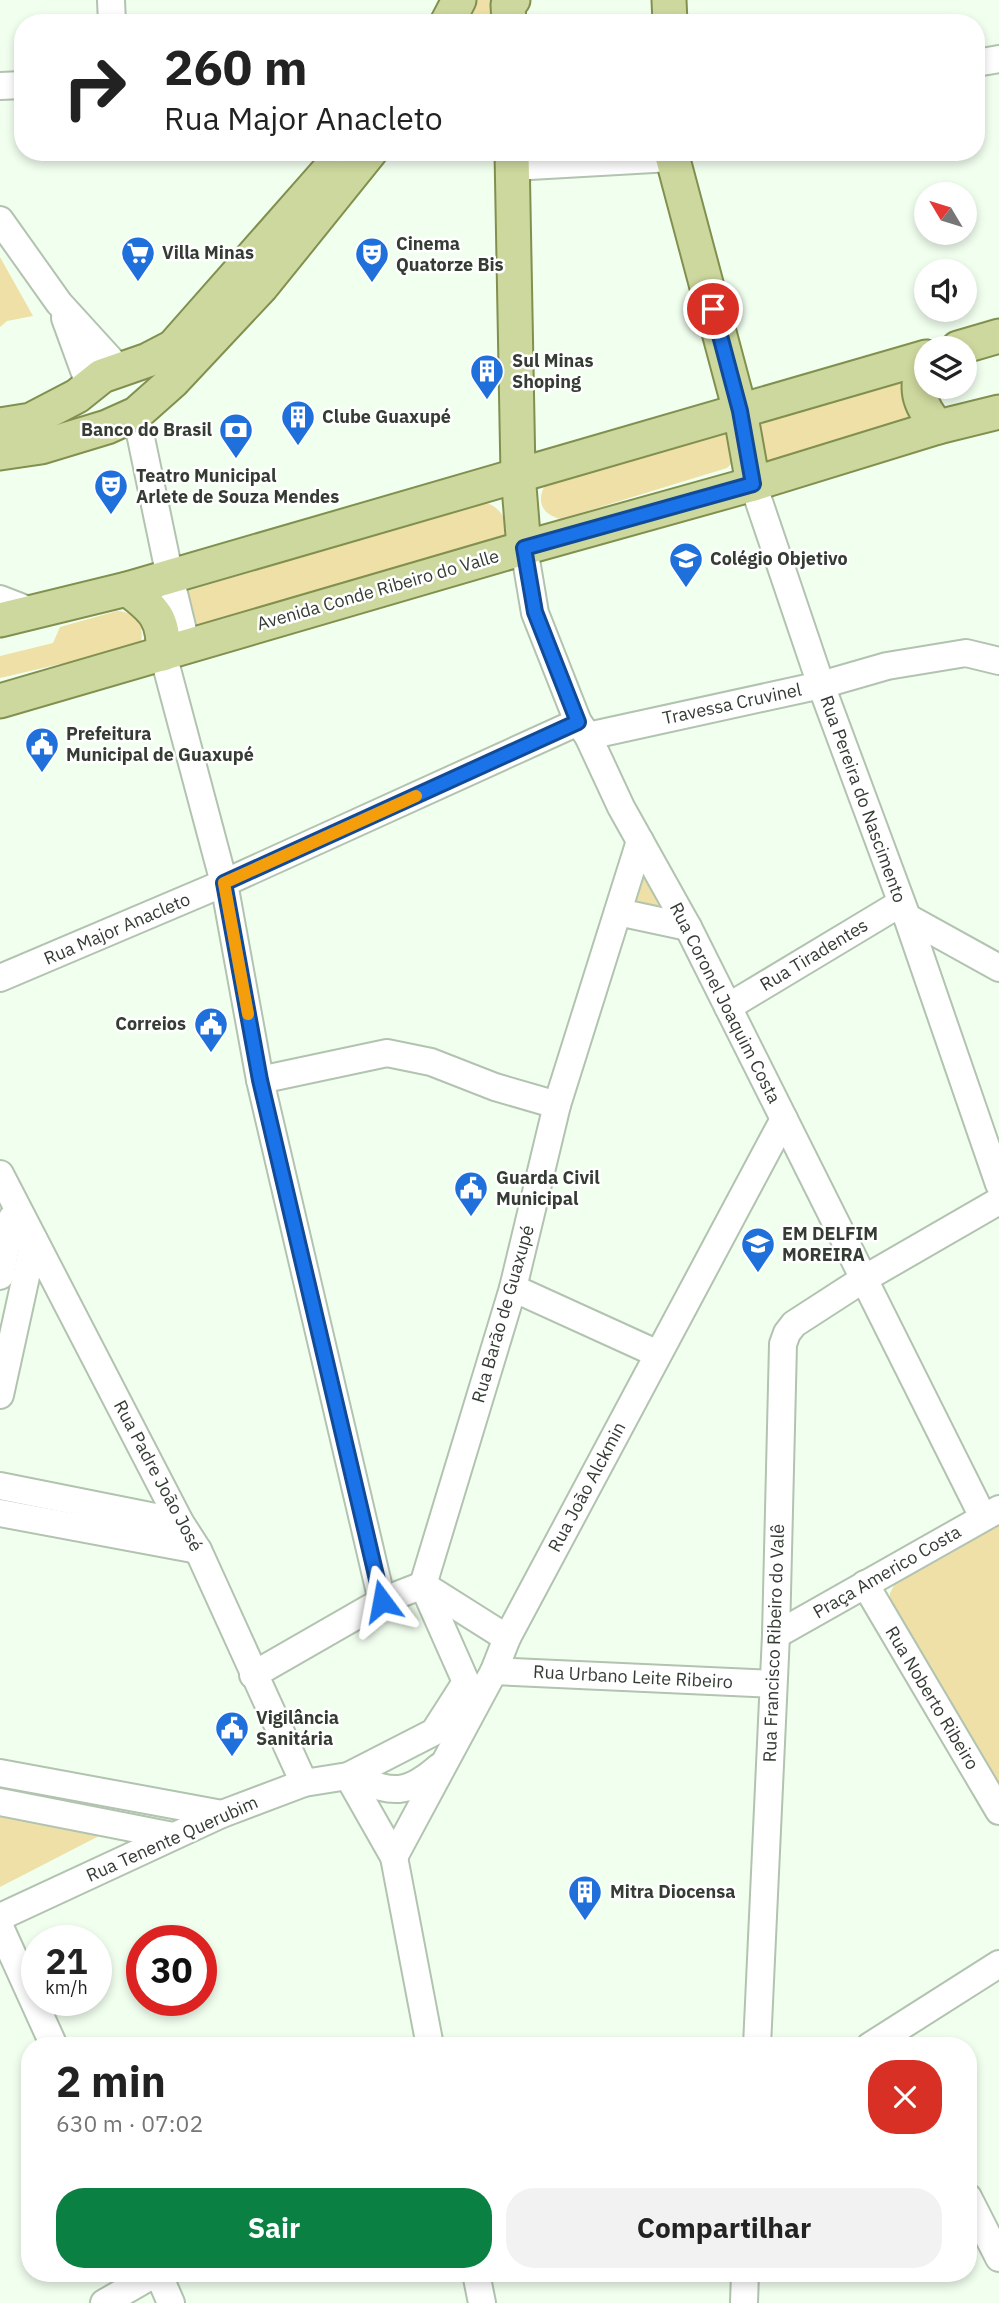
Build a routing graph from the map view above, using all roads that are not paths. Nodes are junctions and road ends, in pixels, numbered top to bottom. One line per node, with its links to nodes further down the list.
1 (336, 161): 10 (main road)
2 (363, 161): 15 (main road)
3 (512, 161): 19 (main road, Rua Coronel Joaquim Costa)
4 (673, 161): 13 (main road, Rua Pereira do Nascimento)
5 (0, 220): 6 (street)
6 (59, 303): 10 (street); 11 (street)
7 (999, 337): 8 (main road)
8 (977, 343)
9 (914, 361): 13 (main road)
10 (120, 370): 11 (main road); 15 (main road)
11 (89, 384): 15 (main road); 16 (main road)
12 (921, 399): 17 (main road)
13 (740, 411): 19 (main road); 20 (main road, Rua Pereira do Nascimento)
14 (999, 412): 17 (main road, Avenida Conde Ribeiro do Valle)
15 (128, 417): 18 (main road); 22 (street)
16 (0, 425)
17 (938, 427): 20 (main road, Avenida Conde Ribeiro do Valle)
18 (0, 453)
19 (518, 474): 21 (main road, Rua Coronel Joaquim Costa); 22 (main road)
20 (753, 484): 21 (main road, Avenida Conde Ribeiro do Valle); 28 (street, Rua Pereira do Nascimento)
21 (524, 548): 26 (main road, Avenida Conde Ribeiro do Valle); 30 (street, Rua Coronel Joaquim Costa)
22 (170, 577): 23 (main road); 26 (street)
23 (127, 589): 25 (main road); 26 (main road)
24 (0, 599): 25 (street)
25 (16, 615)
26 (175, 650): 29 (main road, Avenida Conde Ribeiro do Valle); 32 (street)
27 (999, 661): 28 (street, Travessa Cruvinel)
28 (821, 685): 30 (street, Travessa Cruvinel); 33 (street, Rua Pereira do Nascimento)
29 (0, 701)
30 (583, 729): 31 (street, Rua Coronel Joaquim Costa); 32 (street, Rua Major Anacleto)
31 (640, 841): 34 (street, Rua Barão de Guaxupé); 35 (street, Rua Coronel Joaquim Costa)
32 (224, 883): 37 (street, Rua Major Anacleto); 39 (street)
33 (904, 910): 36 (street); 38 (street, Rua Tiradentes); 43 (street, Rua Pereira do Nascimento)
34 (618, 912): 35 (street); 40 (street, Rua Barão de Guaxupé)
35 (688, 927): 38 (street, Rua Coronel Joaquim Costa)
36 (999, 968)
37 (0, 978)
38 (728, 1007): 41 (street, Rua Coronel Joaquim Costa)
39 (260, 1080): 40 (street); 59 (street)
40 (556, 1105): 49 (street, Rua Barão de Guaxupé)
41 (785, 1119): 48 (street, Rua Coronel Joaquim Costa); 50 (street, Rua João Alckmin)
42 (0, 1174): 45 (street, Rua Padre João José)
43 (999, 1184)
44 (999, 1201): 48 (street, Rua Francisco Ribeiro do Valê)
45 (8, 1203): 46 (street, Rua Padre João José)
46 (14, 1237): 47 (street); 51 (street); 55 (street, Rua Padre João José)
47 (0, 1276)
48 (862, 1280): 54 (street, Rua Coronel Joaquim Costa); 60 (street, Rua Francisco Ribeiro do Valê)
49 (513, 1288): 50 (street); 58 (street, Rua Barão de Guaxupé)
50 (659, 1354): 61 (street, Rua João Alckmin)
51 (0, 1395)
52 (0, 1486): 55 (street)
53 (0, 1513): 56 (street)
54 (991, 1513): 57 (street, Praça Americo Costa)
55 (180, 1522): 56 (street, Rua Padre João José)
56 (198, 1550): 63 (street, Rua Padre João José)
57 (865, 1584): 60 (street, Praça Americo Costa); 70 (street, Rua Noberto Ribeiro)
58 (424, 1585): 59 (street); 61 (street); 67 (street)
59 (382, 1601): 63 (street)
60 (776, 1636): 64 (street, Rua Francisco Ribeiro do Valê)
61 (507, 1638): 62 (street, Rua João Alckmin)
62 (494, 1671): 64 (street, Rua Urbano Leite Ribeiro); 65 (street, Rua João Alckmin)
63 (253, 1675): 68 (street, Rua Padre João José)
64 (773, 1684): 79 (street, Rua Francisco Ribeiro do Valê)
65 (444, 1763): 67 (street); 73 (street, Rua João Alckmin)
66 (0, 1773): 71 (street)
67 (348, 1776): 68 (street, Rua Tenente Querubim); 73 (street)
68 (304, 1783): 71 (street, Rua Tenente Querubim)
69 (0, 1802): 72 (street)
70 (999, 1811)
71 (222, 1814): 72 (street, Rua Tenente Querubim)
72 (173, 1836): 74 (street, Rua Tenente Querubim)
73 (394, 1857): 78 (street)
74 (0, 1917)
75 (0, 1927): 77 (street)
76 (999, 1964): 80 (street)
77 (50, 2037)
78 (428, 2037)
79 (757, 2037)
80 (891, 2037)
81 (977, 2215): 82 (street)
82 (999, 2258)
83 (141, 2282): 87 (street)
84 (161, 2282): 88 (street)
85 (478, 2282): 89 (street)
86 (745, 2282): 90 (street)
87 (104, 2303)
88 (171, 2303)
89 (482, 2303)
90 (744, 2303)

